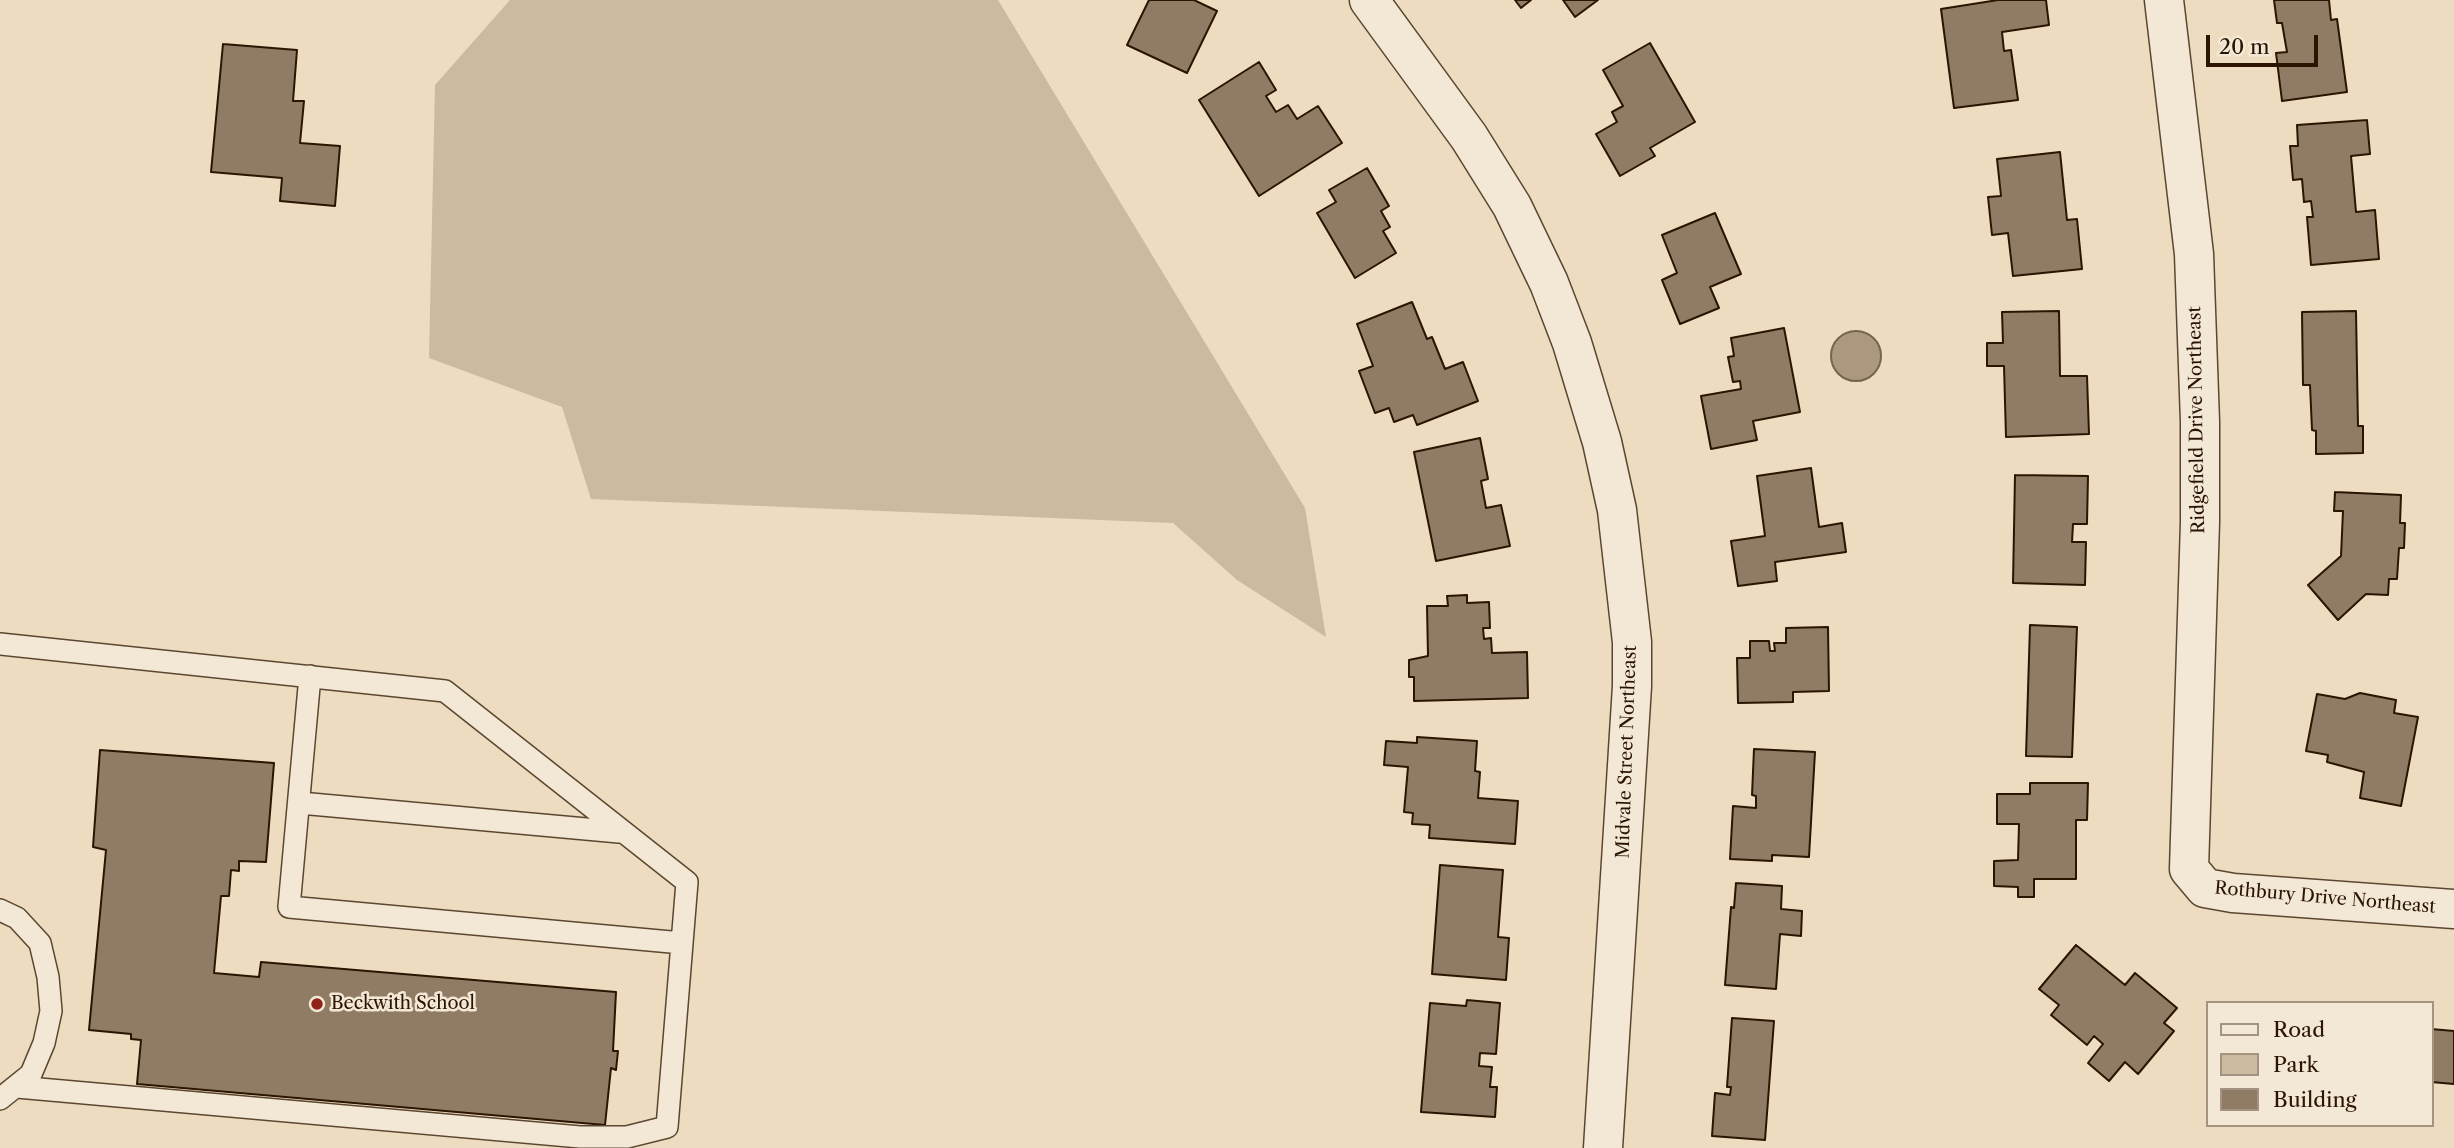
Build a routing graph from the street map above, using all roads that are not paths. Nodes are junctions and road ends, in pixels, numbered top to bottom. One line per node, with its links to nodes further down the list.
1 (1369, 0): 12 (street, Midvale Street Northeast)
2 (2164, 0): 7 (street, Ridgefield Drive Northeast)
3 (0, 644): 4 (lane)
4 (310, 676): 5 (lane); 6 (lane)
5 (300, 803): 6 (lane); 10 (lane)
6 (619, 832): 10 (lane)
7 (2189, 842): 8 (street, Rothbury Drive Northeast)
8 (2454, 909)
9 (0, 910): 11 (lane)
10 (682, 943): 11 (lane)
11 (8, 1093)
12 (1603, 1148)

